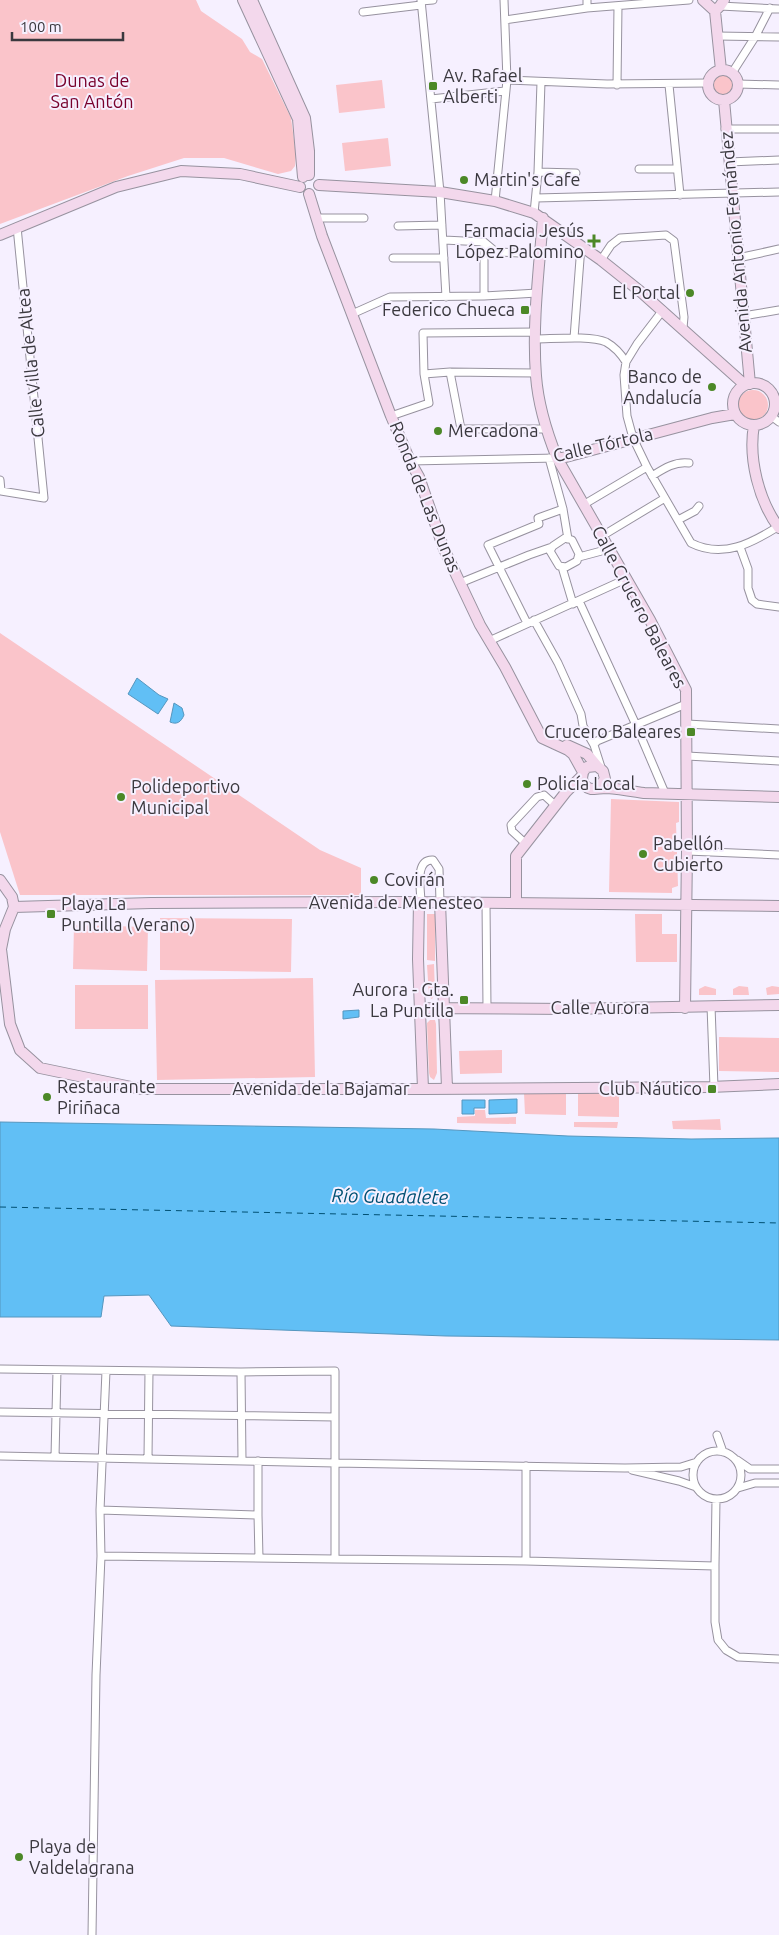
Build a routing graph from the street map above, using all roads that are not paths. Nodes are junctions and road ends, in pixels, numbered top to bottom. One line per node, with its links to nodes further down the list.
1 (242, 0): 38 (street)
2 (252, 0): 38 (street)
3 (432, 0): 7 (street)
4 (504, 0): 14 (street)
5 (689, 0): 9 (street)
6 (703, 0): 10 (street)
7 (421, 2): 13 (street); 28 (street)
8 (587, 4): 9 (street); 14 (street)
9 (618, 6): 23 (street)
10 (720, 6): 11 (street); 15 (street)
11 (770, 8): 12 (street); 16 (street)
12 (779, 8)
13 (363, 12)
14 (505, 20): 20 (street)
15 (717, 36): 16 (street); 18 (street)
16 (755, 37): 17 (street); 19 (street)
17 (779, 37)
18 (721, 70): 19 (street); 22 (street)
19 (732, 73): 24 (street)
20 (506, 80): 21 (street); 27 (street)
21 (541, 82): 23 (street); 36 (street)
22 (708, 83): 25 (street); 29 (street)
23 (616, 84): 25 (street)
24 (738, 84): 26 (street); 29 (street)
25 (669, 85): 34 (street)
26 (779, 85)
27 (505, 91): 28 (street); 46 (street)
28 (431, 99): 40 (street)
29 (724, 100): 30 (street, Avenida Antonio Fernández)
30 (725, 129): 31 (street); 33 (street, Avenida Antonio Fernández)
31 (779, 129)
32 (779, 160): 33 (street)
33 (729, 162): 42 (street, Avenida Antonio Fernández)
34 (676, 169): 35 (street); 44 (street)
35 (639, 170)
36 (538, 172): 37 (street); 45 (street)
37 (576, 172)
38 (304, 180): 39 (street); 43 (street); 52 (street)
39 (319, 185): 40 (street); 43 (street)
40 (440, 192): 46 (street); 50 (street)
41 (779, 192): 42 (street)
42 (732, 193): 44 (street); 61 (street, Avenida Antonio Fernández)
43 (309, 194): 48 (street, Ronda de Las Dunas)
44 (680, 195): 45 (street)
45 (536, 198): 47 (street)
46 (494, 201): 47 (street)
47 (538, 215): 56 (street); 63 (street, Calle Crucero Baleares)
48 (316, 218): 49 (street); 68 (street, Ronda de Las Dunas)
49 (364, 218)
50 (442, 225): 51 (street); 54 (street)
51 (398, 226)
52 (17, 227): 53 (street); 90 (street, Calle Villa de Altea)
53 (0, 235)
54 (444, 240): 55 (street); 60 (street)
55 (484, 242): 58 (street); 64 (street)
56 (581, 246): 62 (street); 72 (street)
57 (779, 249): 61 (street)
58 (520, 253)
59 (393, 258): 60 (street)
60 (444, 258): 65 (street)
61 (738, 258): 69 (street, Avenida Antonio Fernández)
62 (601, 260): 66 (street); 70 (street)
63 (538, 293): 64 (street); 71 (street, Calle Crucero Baleares)
64 (484, 296): 65 (street)
65 (446, 297): 68 (street)
66 (663, 310): 70 (street); 73 (street)
67 (779, 310): 69 (street)
68 (352, 314): 80 (street, Ronda de Las Dunas)
69 (743, 316): 77 (street, Avenida Antonio Fernández)
70 (683, 328): 77 (street)
71 (535, 336): 72 (street); 75 (street, Calle Crucero Baleares); 76 (street)
72 (574, 338): 73 (street)
73 (626, 362): 84 (street)
74 (450, 372): 75 (street); 76 (street); 83 (street)
75 (536, 373): 83 (street, Calle Crucero Baleares)
76 (424, 374): 80 (street)
77 (748, 385): 78 (street); 79 (street)
78 (776, 397): 81 (street)
79 (735, 414): 82 (street); 84 (street, Calle Tórtola)
80 (392, 416): 86 (street, Ronda de Las Dunas)
81 (775, 419): 82 (street)
82 (754, 425): 96 (street)
83 (546, 429): 85 (street, Calle Crucero Baleares)
84 (633, 438): 85 (street, Calle Tórtola); 88 (street)
85 (553, 458): 86 (street, Calle Tórtola); 92 (street, Calle Crucero Baleares); 94 (street)
86 (410, 461): 106 (street, Ronda de Las Dunas)
87 (689, 463): 89 (street)
88 (647, 467): 89 (street); 92 (street)
89 (652, 476): 91 (street)
90 (0, 480)
91 (665, 498): 95 (street); 97 (street)
92 (583, 505): 97 (street, Calle Crucero Baleares)
93 (699, 506): 95 (street)
94 (563, 509): 98 (street); 103 (street)
95 (678, 520): 100 (street)
96 (779, 527): 100 (street)
97 (602, 536): 101 (street, Calle Crucero Baleares)
98 (568, 539): 99 (street); 102 (street)
99 (552, 547): 103 (street); 104 (street)
100 (740, 547): 108 (street)
101 (609, 549): 102 (street); 105 (street, Calle Crucero Baleares)
102 (578, 557): 104 (street)
103 (498, 567): 106 (street); 109 (street)
104 (562, 567): 107 (street)
105 (626, 579): 107 (street); 111 (street, Calle Crucero Baleares)
106 (460, 583): 110 (street, Ronda de Las Dunas)
107 (576, 603): 109 (street); 113 (street)
108 (779, 607)
109 (531, 622): 110 (street); 116 (street)
110 (489, 641): 115 (street, Ronda de Las Dunas)
111 (686, 704): 112 (street, Calle Crucero Baleares); 113 (street)
112 (686, 724): 114 (street); 117 (street, Calle Crucero Baleares)
113 (636, 725): 116 (street); 124 (street)
114 (779, 729)
115 (542, 738): 119 (street); 120 (street)
116 (594, 745): 119 (street)
117 (687, 756): 118 (street); 125 (street, Calle Crucero Baleares)
118 (779, 761)
119 (599, 767): 120 (street); 121 (street)
120 (582, 774): 122 (street); 127 (street)
121 (605, 779): 122 (street); 123 (street)
122 (593, 788): 123 (street); 127 (street)
123 (623, 789): 124 (street)
124 (665, 793): 125 (street)
125 (686, 794): 126 (street); 129 (street, Calle Crucero Baleares)
126 (779, 797)
127 (558, 803): 128 (street); 128 (street)
128 (525, 843): 135 (street)
129 (687, 851): 130 (street); 136 (street, Calle Crucero Baleares)
130 (779, 855)
131 (0, 880): 137 (street)
132 (420, 902): 133 (street, Avenida de Menesteo); 133 (street); 137 (street, Avenida de Menesteo); 141 (street)
133 (440, 902): 134 (street, Avenida de Menesteo); 142 (street)
134 (486, 903): 135 (street, Avenida de Menesteo); 143 (street)
135 (516, 903): 136 (street, Avenida de Menesteo)
136 (686, 904): 138 (street, Avenida de Menesteo); 144 (street, Calle Crucero Baleares)
137 (14, 906): 148 (street, Avenida de la Bajamar)
138 (779, 906)
139 (779, 1005): 140 (street, Calle Aurora)
140 (711, 1006): 144 (street, Calle Aurora); 146 (street)
141 (421, 1008): 142 (street, Calle Aurora); 148 (street)
142 (443, 1008): 143 (street, Calle Aurora); 147 (street)
143 (487, 1008): 144 (street, Calle Aurora)
144 (685, 1008)
145 (779, 1084): 146 (street, Avenida de la Bajamar)
146 (714, 1087): 147 (street, Avenida de la Bajamar)
147 (447, 1088): 148 (street, Avenida de la Bajamar)
148 (423, 1089)
149 (0, 1369): 150 (street)
150 (56, 1370): 151 (street); 155 (street)
151 (106, 1371): 152 (street); 156 (street)
152 (148, 1371): 153 (street); 157 (street)
153 (241, 1372): 158 (street); 159 (street)
154 (0, 1412): 155 (street)
155 (55, 1412): 156 (street); 163 (street)
156 (104, 1413): 157 (street); 164 (street)
157 (149, 1414): 158 (street); 165 (street)
158 (242, 1416): 159 (street); 167 (street)
159 (335, 1417): 170 (street)
160 (712, 1452): 161 (street); 161 (street); 169 (street)
161 (723, 1452): 166 (street)
162 (0, 1456): 163 (street)
163 (55, 1457): 164 (street)
164 (102, 1457): 165 (street); 178 (street)
165 (148, 1458): 167 (street)
166 (736, 1459): 173 (street); 176 (street)
167 (242, 1460): 168 (street)
168 (258, 1460): 170 (street); 179 (street)
169 (697, 1462): 172 (street); 175 (street)
170 (335, 1463): 171 (street); 182 (street)
171 (526, 1466): 172 (street); 183 (street)
172 (625, 1468): 175 (street)
173 (779, 1469)
174 (779, 1483): 176 (street)
175 (696, 1487): 177 (street)
176 (738, 1488): 177 (street)
177 (716, 1499): 184 (street)
178 (100, 1510): 179 (street); 180 (street)
179 (258, 1515): 181 (street)
180 (102, 1556): 181 (street); 186 (street)
181 (259, 1558): 182 (street)
182 (335, 1559): 183 (street)
183 (526, 1561): 184 (street)
184 (715, 1566): 185 (street)
185 (779, 1659)
186 (92, 1935)

